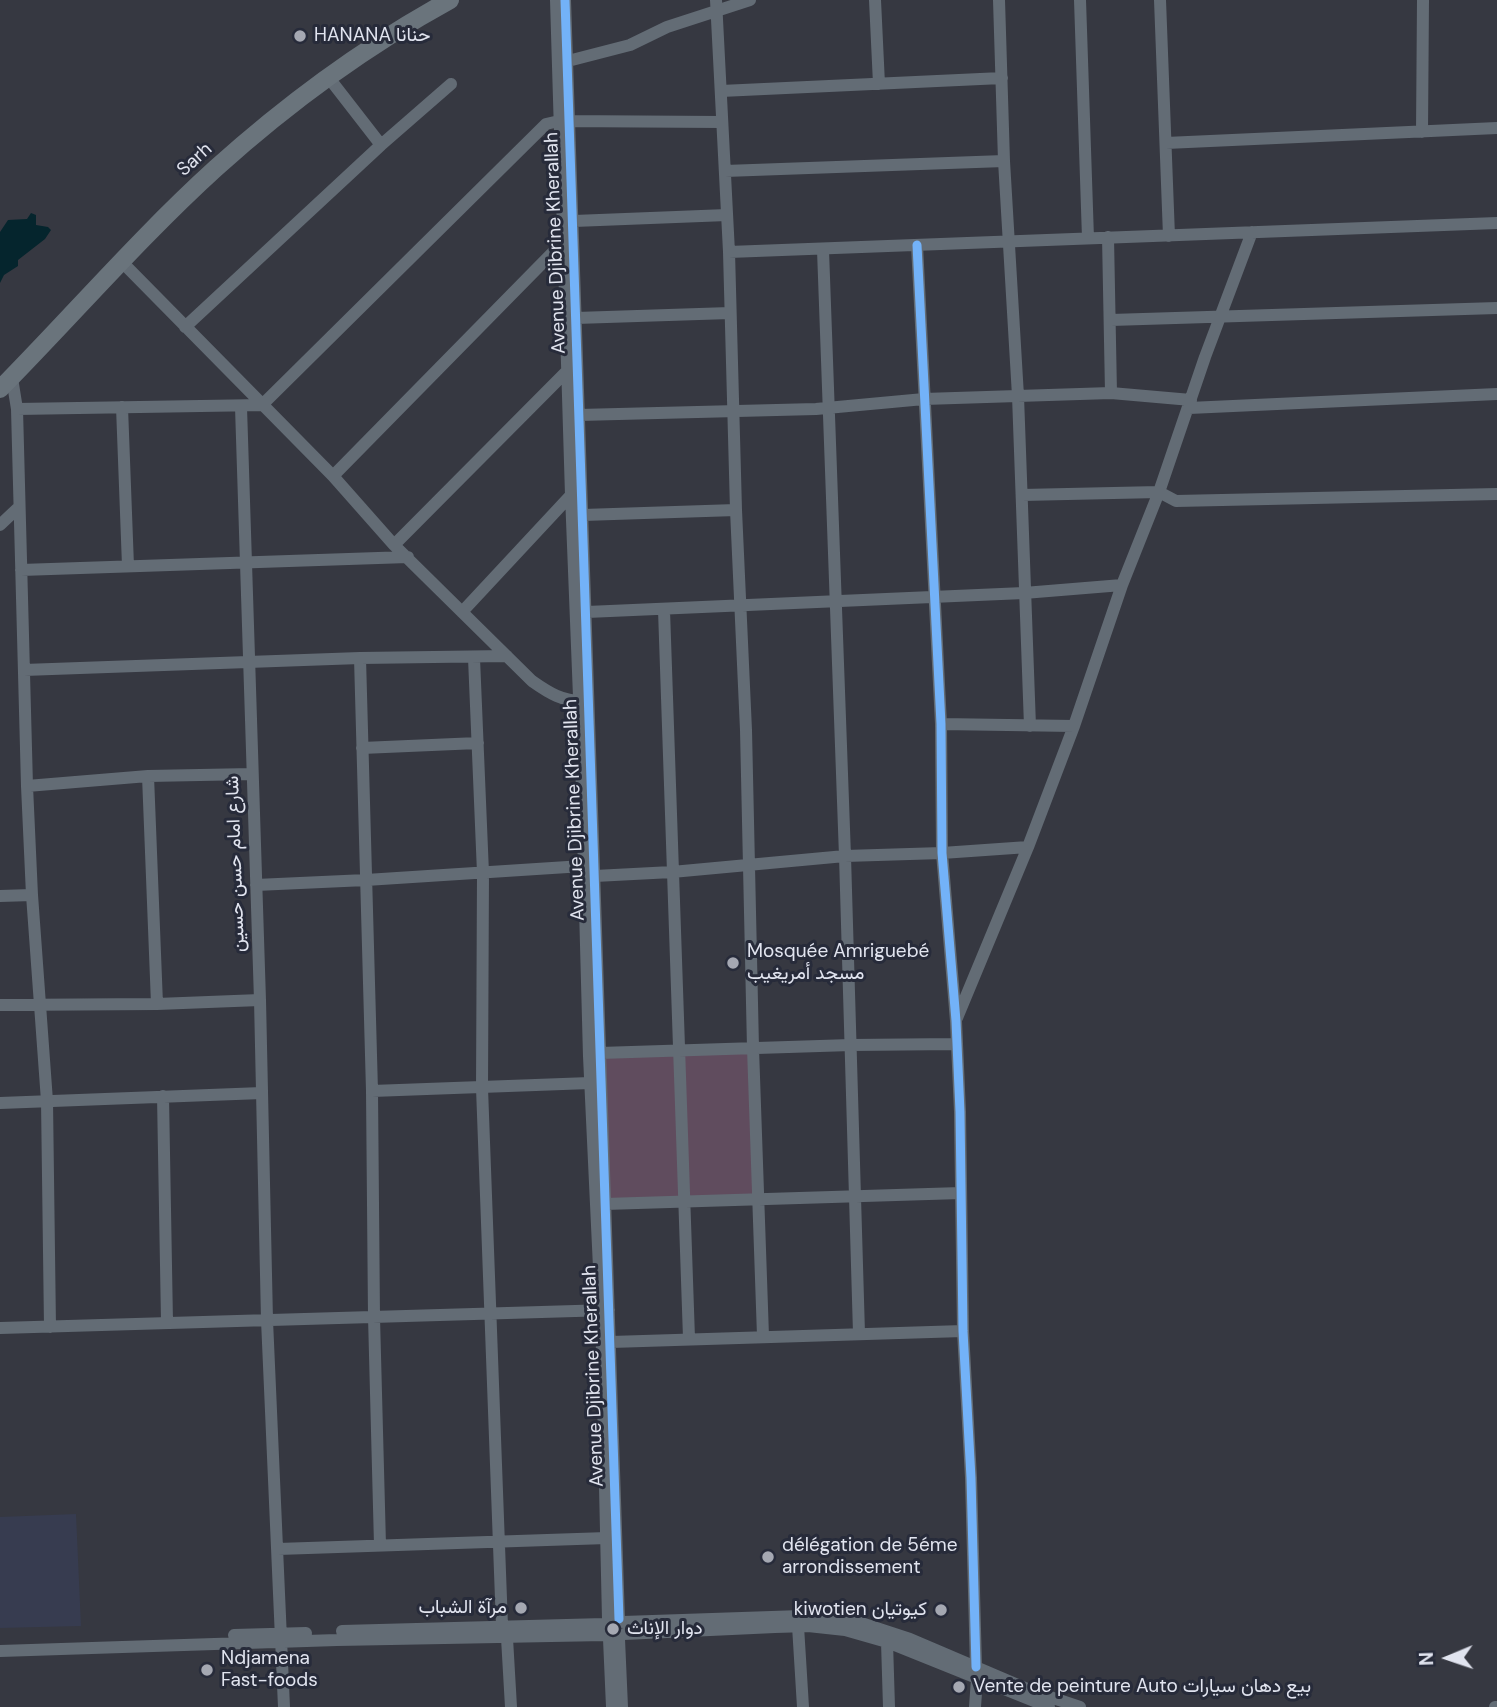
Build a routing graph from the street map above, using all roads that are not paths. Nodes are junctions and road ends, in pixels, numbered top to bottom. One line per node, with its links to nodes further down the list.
1 (439, 0): 46 (highway, Sarh)
2 (450, 0): 13 (highway, Sarh)
3 (556, 0): 18 (street, Avenue Djibrine Kherallah)
4 (565, 0): 12 (street, Avenue Djibrine Kherallah)
5 (750, 0): 11 (street)
6 (875, 0): 16 (street)
7 (999, 0): 14 (street)
8 (1080, 0): 32 (street)
9 (1160, 0): 22 (street)
10 (1423, 0): 21 (street)
11 (717, 5): 12 (street); 17 (street)
12 (568, 61): 18 (street, Avenue Djibrine Kherallah)
13 (329, 78): 23 (street); 38 (highway, Sarh)
14 (1002, 78): 16 (street); 24 (street)
15 (452, 84): 23 (street)
16 (878, 84): 17 (street)
17 (721, 91): 19 (street)
18 (565, 121): 19 (street); 27 (street, Avenue Djibrine Kherallah); 33 (street, Avenue Djibrine Kherallah); 52 (street)
19 (722, 121): 25 (street)
20 (1497, 128): 21 (street)
21 (1422, 132): 22 (street)
22 (1166, 143): 30 (street)
23 (381, 145): 44 (street)
24 (1004, 161): 25 (street); 34 (street)
25 (725, 171): 26 (street)
26 (727, 215): 27 (street); 37 (street)
27 (574, 221): 42 (street, Avenue Djibrine Kherallah)
28 (1497, 223): 29 (street)
29 (1252, 232): 30 (street); 41 (street)
30 (1169, 236): 31 (street)
31 (1108, 237): 32 (street); 43 (street)
32 (1088, 238): 34 (street)
33 (565, 240): 45 (street, Avenue Djibrine Kherallah); 59 (street)
34 (1009, 240): 35 (street); 49 (street)
35 (917, 245): 36 (street); 50 (street)
36 (823, 250): 37 (street); 55 (street)
37 (729, 252): 40 (street)
38 (122, 262): 44 (street); 46 (highway, Sarh)
39 (1495, 310): 41 (street)
40 (730, 313): 42 (street); 57 (street)
41 (1221, 315): 43 (street); 51 (street)
42 (576, 317): 58 (street, Avenue Djibrine Kherallah)
43 (1111, 320): 47 (street)
44 (185, 327): 52 (street)
45 (568, 370): 62 (street, Avenue Djibrine Kherallah); 68 (street)
46 (4, 381): 56 (street)
47 (1111, 393): 49 (street); 51 (street)
48 (1497, 394): 51 (street)
49 (1018, 396): 50 (street); 63 (street)
50 (924, 399): 55 (street); 75 (street)
51 (1190, 404): 60 (street)
52 (262, 405): 54 (street); 59 (street)
53 (122, 407): 54 (street); 56 (street); 71 (street)
54 (241, 407): 70 (street, شارع امام حسن حسين)
55 (828, 408): 57 (street); 76 (street)
56 (17, 409): 64 (street)
57 (733, 411): 58 (street); 65 (street)
58 (579, 415): 66 (street, Avenue Djibrine Kherallah)
59 (333, 476): 68 (street)
60 (1159, 492): 61 (street); 63 (street); 73 (street)
61 (1497, 494)
62 (571, 495): 79 (street); 86 (street, Avenue Djibrine Kherallah)
63 (1022, 495): 74 (street)
64 (19, 507): 67 (street); 72 (street)
65 (736, 510): 66 (street); 77 (street)
66 (583, 515): 80 (street, Avenue Djibrine Kherallah)
67 (0, 525)
68 (394, 545): 69 (street)
69 (408, 557): 70 (street); 79 (street)
70 (246, 563): 71 (street); 84 (street, شارع امام حسن حسين)
71 (128, 566): 72 (street)
72 (21, 570): 85 (street)
73 (1122, 585): 74 (street); 89 (street)
74 (1024, 593): 75 (street); 88 (street)
75 (935, 597): 76 (street); 87 (street)
76 (835, 601): 77 (street); 97 (street)
77 (741, 605): 78 (street); 98 (street)
78 (664, 610): 80 (street); 100 (street)
79 (462, 612): 81 (street)
80 (587, 612): 86 (street, Avenue Djibrine Kherallah)
81 (507, 656): 83 (street); 86 (street)
82 (360, 658): 83 (street); 84 (street); 91 (street)
83 (474, 658): 90 (street)
84 (249, 663): 85 (street); 92 (street, شارع امام حسن حسين)
85 (24, 670): 94 (street)
86 (584, 701): 99 (street, Avenue Djibrine Kherallah); 102 (street, Avenue Djibrine Kherallah)
87 (941, 724): 88 (street); 96 (street)
88 (1031, 726): 89 (street)
89 (1074, 726): 95 (street)
90 (478, 743): 91 (street); 101 (street)
91 (362, 748): 103 (street)
92 (253, 774): 93 (street); 104 (street, شارع امام حسن حسين)
93 (148, 776): 94 (street); 109 (street)
94 (27, 786): 105 (street)
95 (1028, 847): 96 (street); 111 (street)
96 (942, 853): 97 (street); 111 (street)
97 (845, 856): 98 (street); 113 (street)
98 (750, 865): 100 (street); 114 (street)
99 (583, 866): 101 (street); 117 (street, Avenue Djibrine Kherallah)
100 (671, 872): 102 (street); 115 (street)
101 (483, 873): 103 (street); 118 (street)
102 (595, 876): 116 (street, Avenue Djibrine Kherallah)
103 (366, 880): 104 (street); 119 (street)
104 (256, 885): 107 (street, شارع امام حسن حسين)
105 (32, 895): 106 (street); 108 (street)
106 (0, 896)
107 (260, 1000): 109 (street); 120 (street, شارع امام حسن حسين)
108 (40, 1004): 109 (street); 110 (street); 122 (street)
109 (157, 1004)
110 (0, 1005)
111 (956, 1021): 112 (street)
112 (956, 1044): 113 (street); 124 (street)
113 (851, 1045): 114 (street); 125 (street)
114 (753, 1048): 115 (street); 126 (street)
115 (678, 1049): 116 (street); 127 (street)
116 (600, 1053): 128 (street, Avenue Djibrine Kherallah)
117 (590, 1083): 118 (street); 129 (street, Avenue Djibrine Kherallah)
118 (482, 1088): 119 (street); 130 (street)
119 (372, 1091): 131 (street)
120 (262, 1093): 121 (street); 132 (street, شارع امام حسن حسين)
121 (163, 1096): 122 (street); 133 (street)
122 (47, 1101): 123 (street); 134 (street)
123 (0, 1103)
124 (961, 1193): 125 (street); 136 (street)
125 (855, 1195): 126 (street); 137 (street)
126 (759, 1198): 127 (street); 138 (street)
127 (684, 1201): 128 (street); 139 (street)
128 (605, 1204): 129 (street, Avenue Djibrine Kherallah)
129 (605, 1310): 130 (street); 140 (street, Avenue Djibrine Kherallah); 141 (street, Avenue Djibrine Kherallah)
130 (491, 1314): 131 (street); 142 (street)
131 (374, 1317): 132 (street); 143 (street)
132 (267, 1320): 133 (street); 144 (street, شارع امام حسن حسين)
133 (167, 1322): 134 (street)
134 (50, 1327): 135 (street)
135 (0, 1328)
136 (963, 1331): 137 (street); 152 (street)
137 (859, 1333): 138 (street)
138 (763, 1336): 139 (street)
139 (689, 1338): 140 (street)
140 (611, 1342): 146 (street, Avenue Djibrine Kherallah)
141 (607, 1538): 142 (street); 146 (street, Avenue Djibrine Kherallah)
142 (499, 1542): 143 (street); 147 (street)
143 (380, 1545): 144 (street)
144 (278, 1549): 148 (street, شارع امام حسن حسين)
145 (798, 1626): 146 (street); 150 (street); 157 (street)
146 (614, 1629): 147 (street); 152 (street); 155 (street, Avenue Djibrine Kherallah); 156 (street, Avenue Djibrine Kherallah)
147 (505, 1632): 148 (street); 154 (street)
148 (281, 1638): 149 (street); 151 (street); 153 (street, شارع امام حسن حسين)
149 (0, 1642)
150 (887, 1642): 152 (street); 158 (street)
151 (0, 1651)
152 (977, 1673): 159 (street); 160 (street); 161 (street)
153 (284, 1707)
154 (511, 1707)
155 (612, 1707)
156 (622, 1707)
157 (803, 1707)
158 (889, 1707)
159 (975, 1707)
160 (1049, 1707)
161 (1080, 1707)

